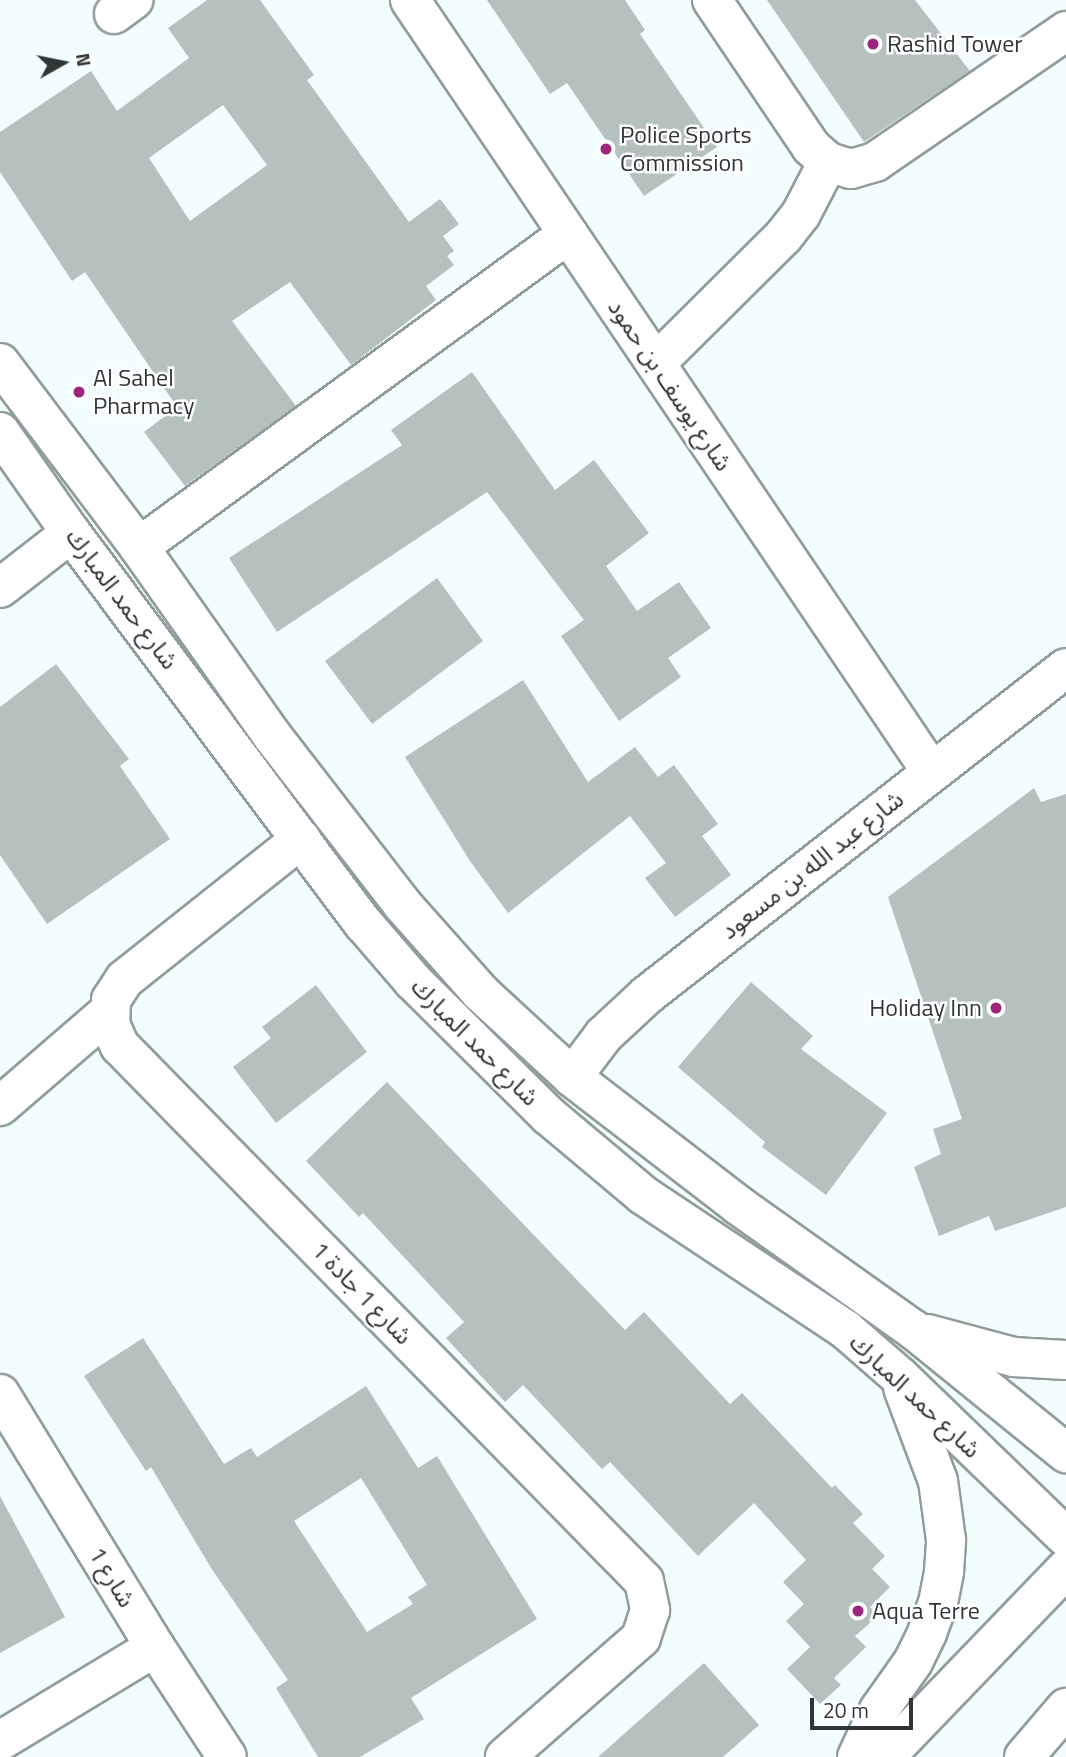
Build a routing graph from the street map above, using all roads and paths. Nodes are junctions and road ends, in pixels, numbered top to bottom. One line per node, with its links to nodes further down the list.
1 (410, 0): 5 (street, شارع يوسف بن حمود)
2 (712, 0): 4 (street)
3 (1066, 31): 4 (street)
4 (828, 162): 7 (street)
5 (568, 234): 7 (street, شارع يوسف بن حمود); 10 (street)
6 (0, 363): 10 (street, شارع حمد المبارك)
7 (656, 363): 13 (street, شارع يوسف بن حمود)
8 (0, 432): 9 (street, شارع حمد المبارك)
9 (71, 533): 11 (street); 14 (street, شارع حمد المبارك)
10 (139, 547): 16 (street, شارع حمد المبارك)
11 (0, 588)
12 (1066, 667): 13 (street, شارع عبد الله بن مسعود)
13 (931, 771): 16 (street, شارع عبد الله بن مسعود)
14 (301, 839): 15 (street); 20 (street, شارع حمد المبارك)
15 (109, 1012): 17 (street); 29 (street, شارع 1 جادة 1)
16 (572, 1077): 18 (street, شارع حمد المبارك)
17 (0, 1106)
18 (914, 1330): 19 (street); 22 (street, شارع حمد المبارك)
19 (1066, 1360)
20 (899, 1376): 23 (street, شارع حمد المبارك); 30 (street)
21 (0, 1394): 25 (street, شارع 1)
22 (1066, 1453)
23 (1062, 1529)
24 (1066, 1569): 31 (street)
25 (155, 1647): 27 (street); 28 (street, شارع 1)
26 (1066, 1708): 32 (street)
27 (0, 1741)
28 (227, 1757)
29 (505, 1757)
30 (857, 1757)
31 (885, 1757)
32 (1024, 1757)

